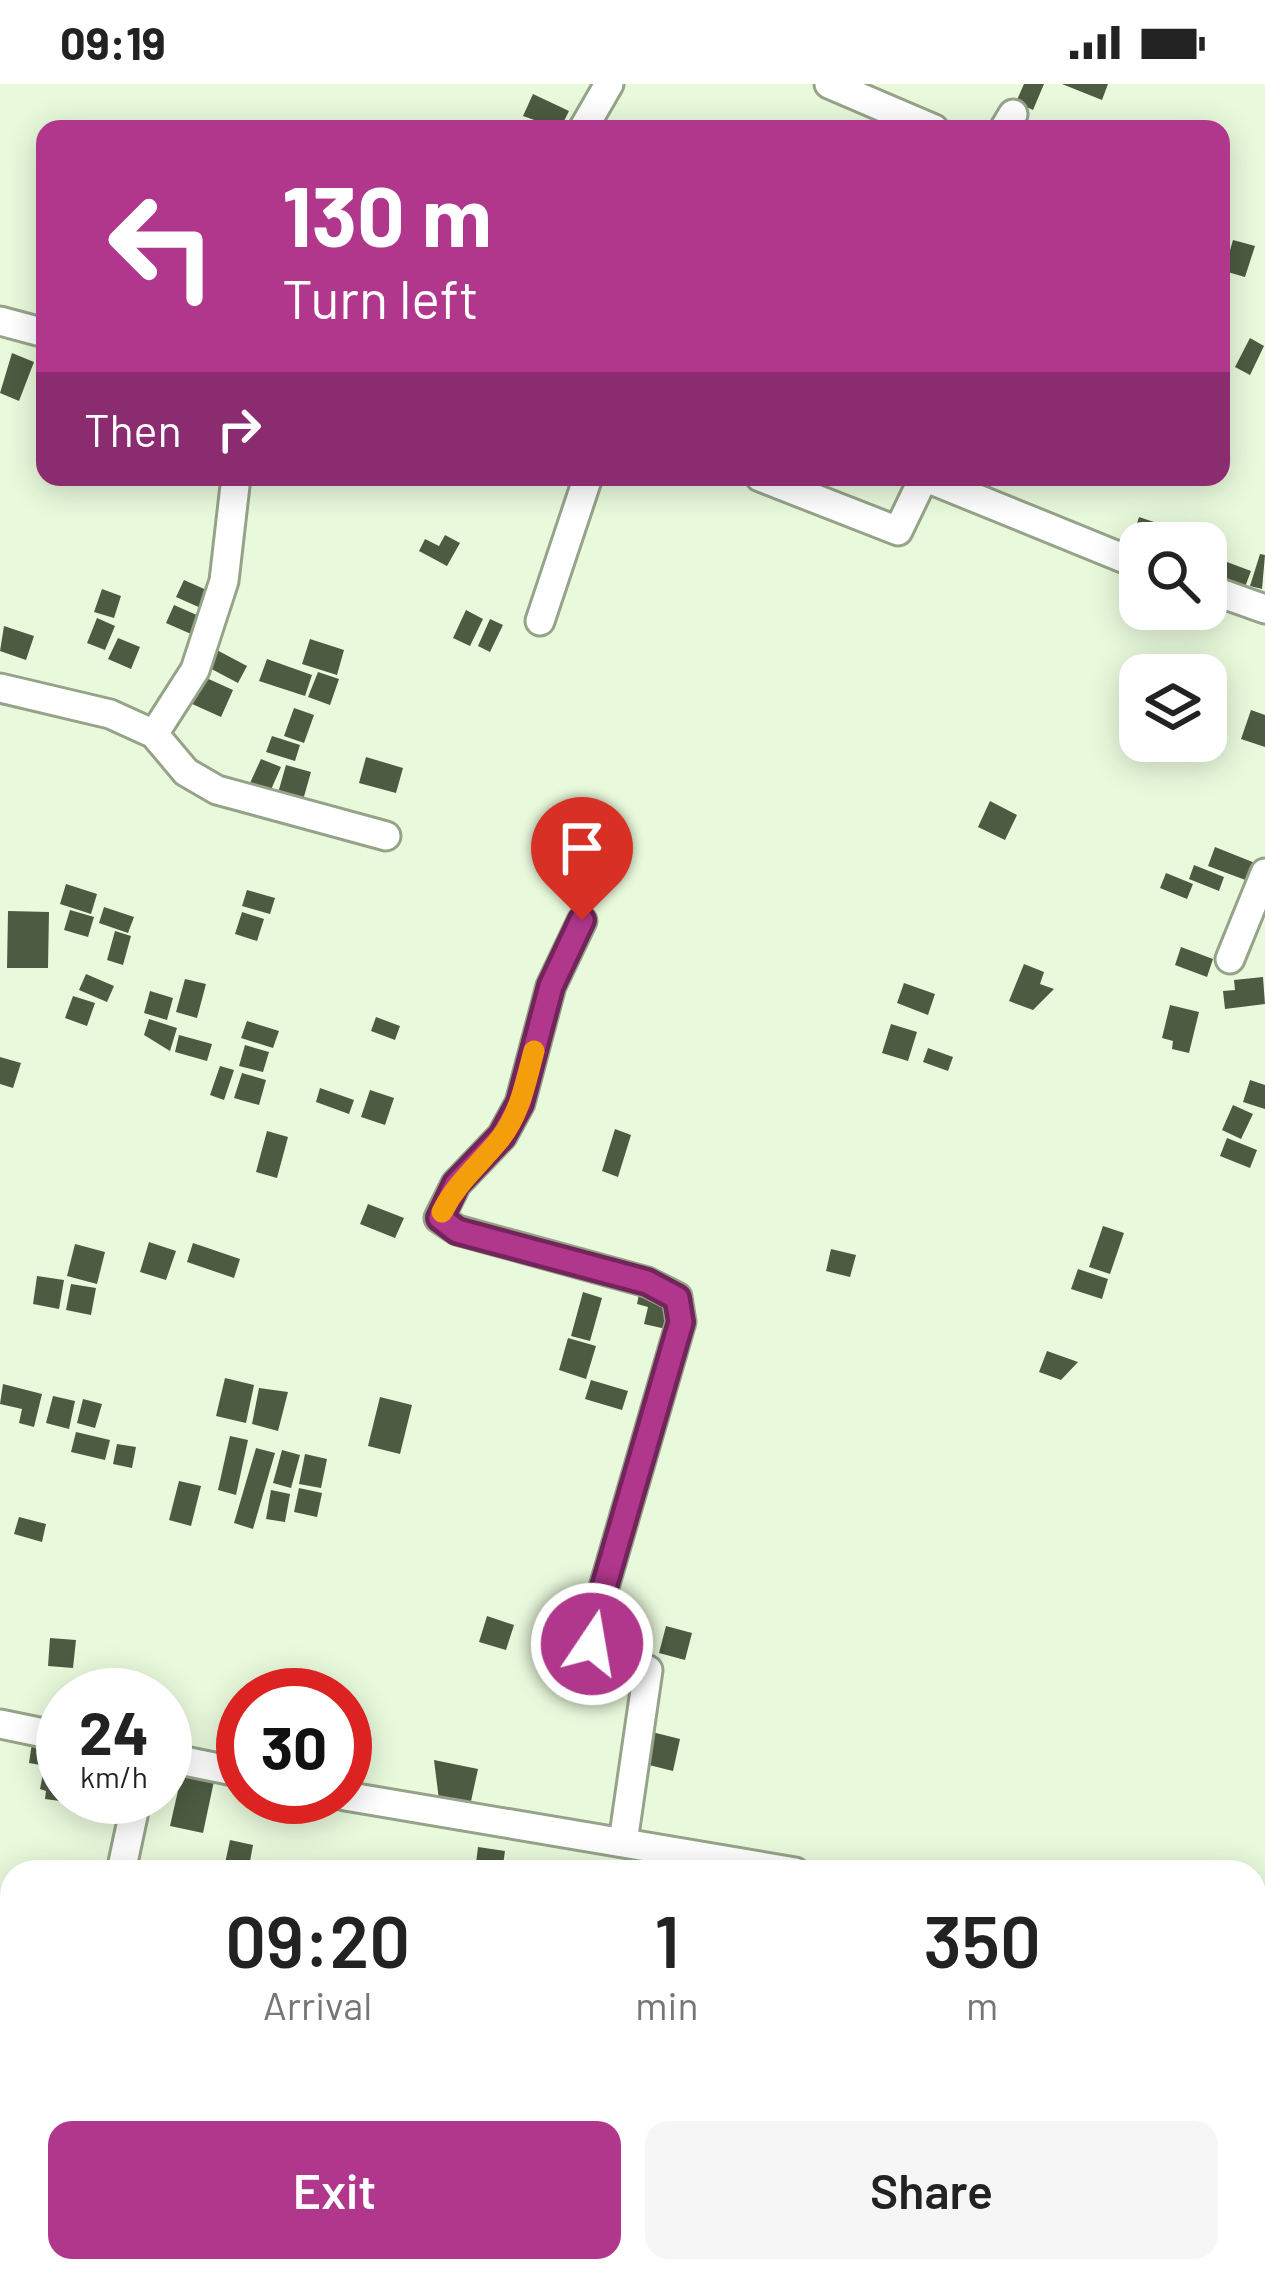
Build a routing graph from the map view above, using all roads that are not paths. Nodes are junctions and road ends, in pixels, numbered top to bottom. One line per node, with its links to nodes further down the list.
1 (609, 84): 3 (street)
2 (829, 84): 4 (street)
3 (588, 120)
4 (913, 120)
5 (0, 320): 6 (street)
6 (36, 330)
7 (235, 486): 17 (street)
8 (585, 486): 15 (street)
9 (783, 486): 10 (street)
10 (920, 486)
11 (946, 486): 12 (street)
12 (1119, 556)
13 (1227, 595): 14 (street)
14 (1265, 609)
15 (540, 621)
16 (0, 688): 17 (street)
17 (154, 734): 18 (street)
18 (386, 836)
19 (1265, 873): 21 (street)
20 (582, 920): 26 (street)
21 (1230, 959)
22 (0, 1724): 23 (street)
23 (36, 1731)
24 (372, 1800): 26 (street)
25 (131, 1824): 27 (street)
26 (623, 1842): 28 (street)
27 (124, 1860)
28 (726, 1860)

